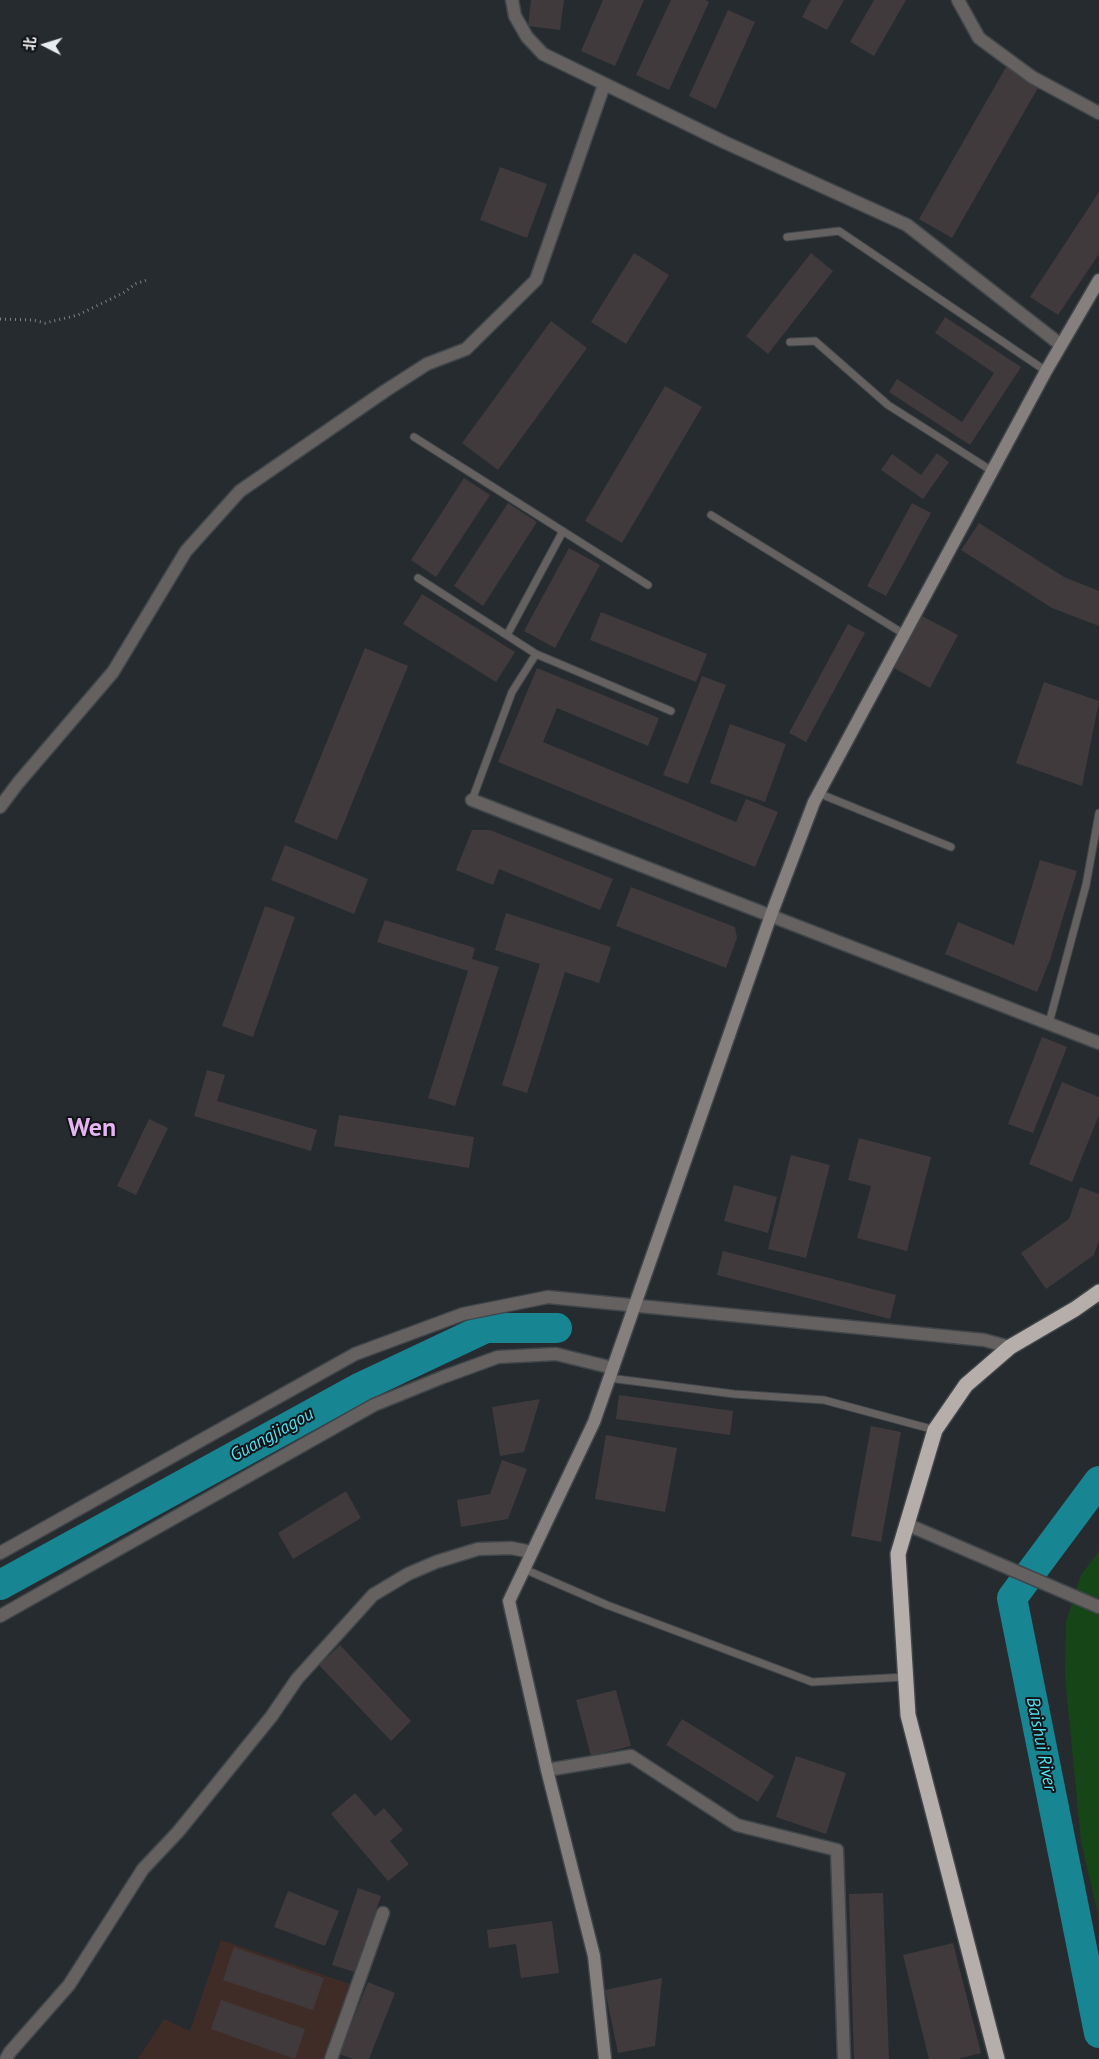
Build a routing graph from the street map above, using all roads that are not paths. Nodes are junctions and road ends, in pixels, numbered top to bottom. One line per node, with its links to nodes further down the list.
1 (512, 0): 3 (street)
2 (958, 0): 4 (street)
3 (604, 85): 8 (street); 22 (street)
4 (1099, 113)
5 (787, 237): 9 (lane)
6 (1099, 280): 8 (street)
7 (790, 342): 11 (lane)
8 (1061, 345): 9 (street)
9 (1046, 371): 11 (street)
10 (414, 437): 13 (lane)
11 (992, 471): 16 (street)
12 (711, 516): 16 (lane)
13 (563, 531): 15 (lane); 17 (lane)
14 (418, 578): 17 (lane)
15 (648, 585)
16 (904, 634): 20 (street)
17 (507, 635): 18 (lane)
18 (536, 654): 19 (lane); 21 (lane)
19 (671, 711)
20 (818, 793): 24 (lane); 25 (street)
21 (472, 800): 25 (street)
22 (0, 808)
23 (1099, 813): 26 (lane)
24 (951, 847)
25 (771, 916): 26 (street); 29 (street)
26 (1049, 1023): 27 (street)
27 (1099, 1043)
28 (1099, 1292): 30 (highway)
29 (635, 1304): 30 (street); 31 (street); 34 (street)
30 (1010, 1347): 32 (highway)
31 (611, 1373): 32 (lane); 35 (street); 38 (street)
32 (935, 1430): 33 (highway)
33 (906, 1524): 37 (street); 39 (highway)
34 (0, 1552)
35 (532, 1552): 36 (street); 42 (street)
36 (524, 1568): 39 (lane); 40 (street)
37 (1099, 1607)
38 (0, 1616)
39 (906, 1676): 46 (highway)
40 (547, 1770): 44 (street); 45 (street)
41 (383, 1913): 43 (street)
42 (6, 2059)
43 (331, 2059)
44 (605, 2059)
45 (844, 2059)
46 (997, 2059)

